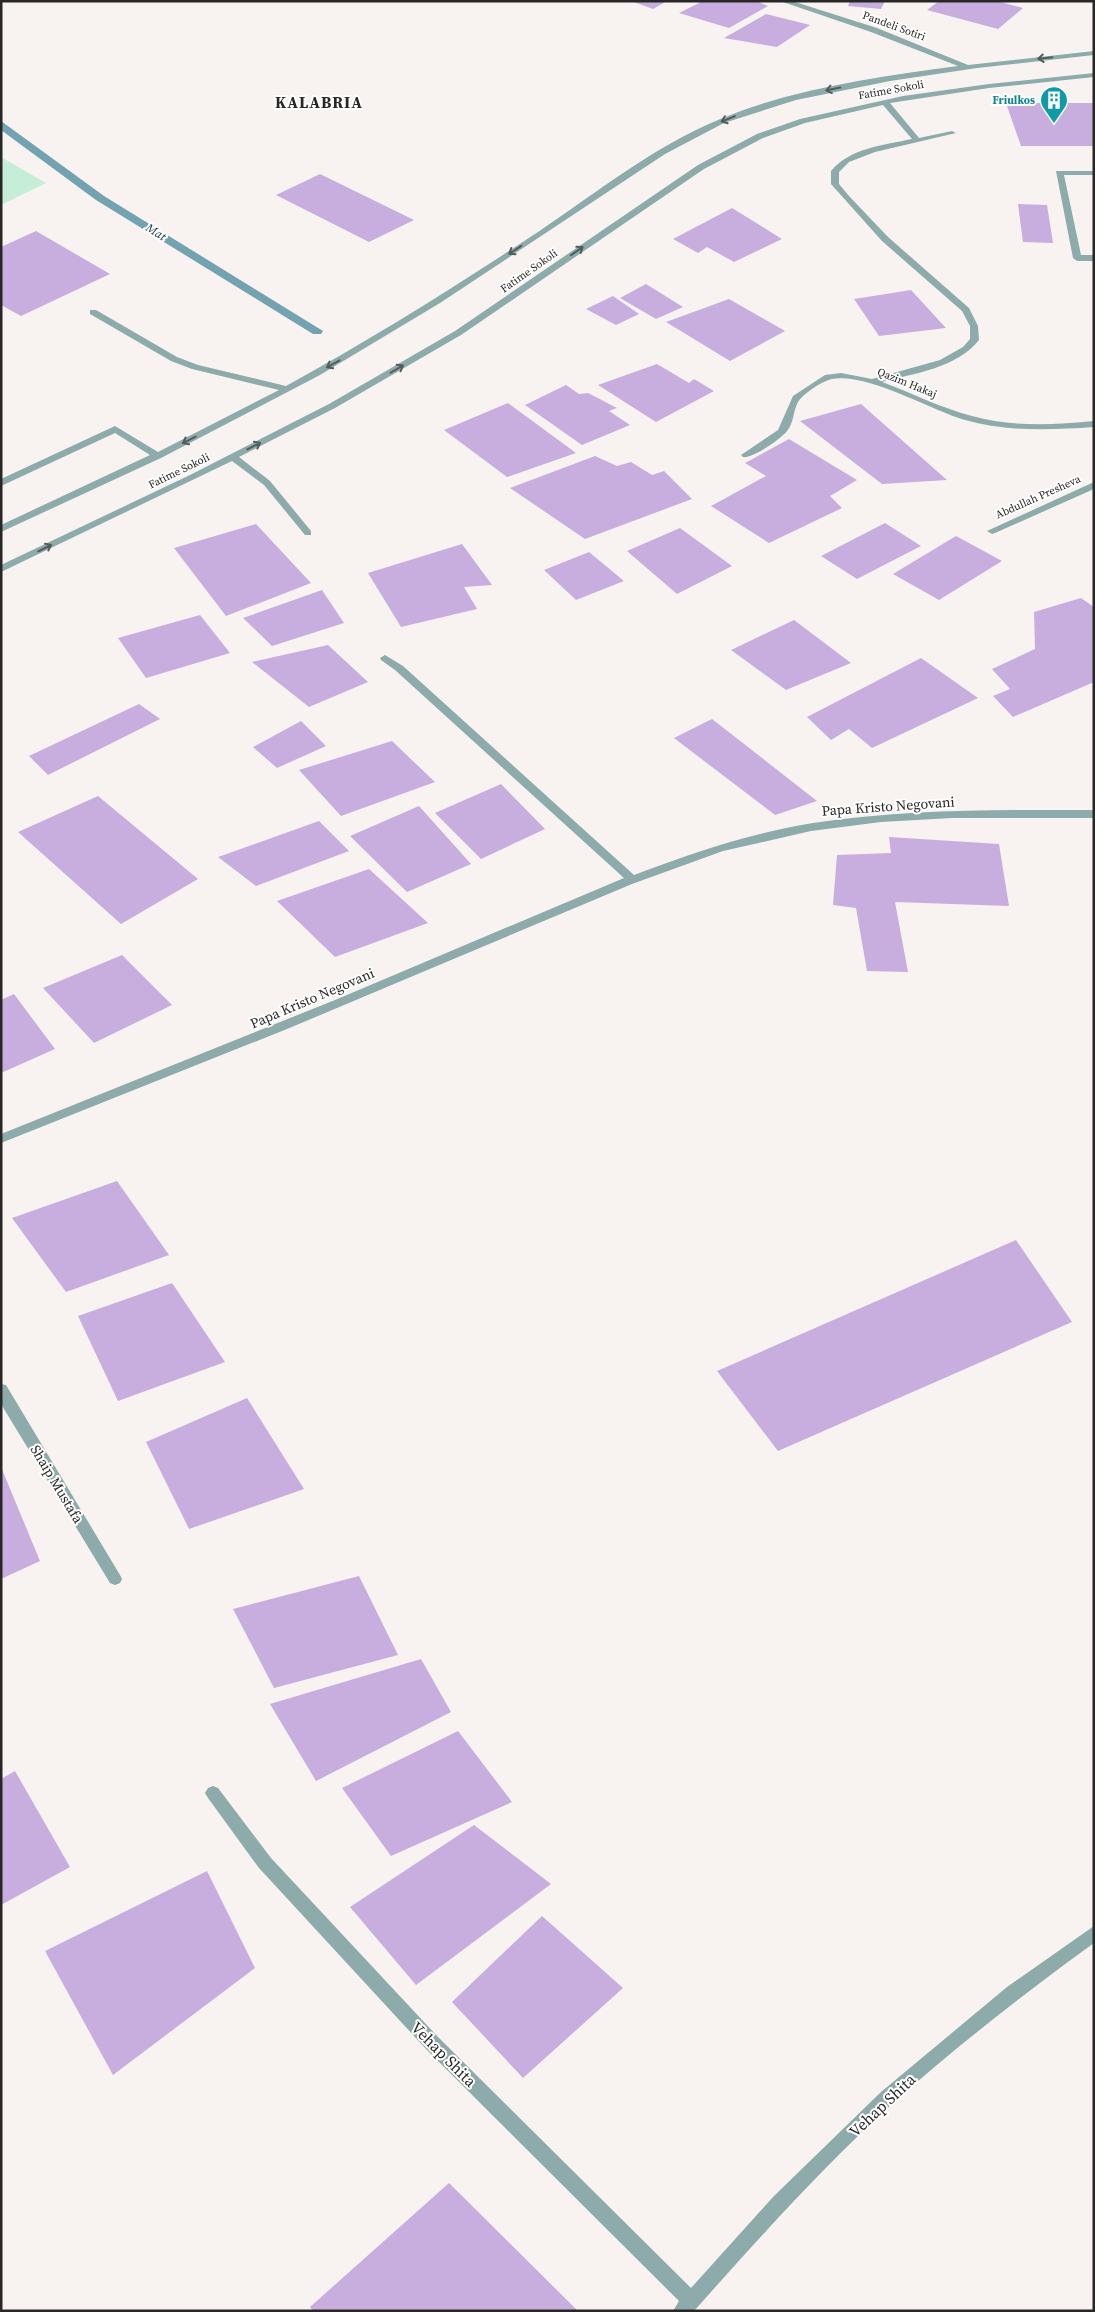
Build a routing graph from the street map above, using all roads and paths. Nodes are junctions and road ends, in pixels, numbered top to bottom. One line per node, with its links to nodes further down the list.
1 (784, 1): 3 (street, Pandeli Sotiri)
2 (1094, 53): 3 (street, Fatime Sokoli, one-way to 3)
3 (967, 66): 12 (street, Fatime Sokoli, one-way to 12)
4 (1094, 75): 5 (street, Fatime Sokoli)
5 (885, 102): 7 (street); 16 (street, Fatime Sokoli, one-way to 5)
6 (952, 133): 7 (street)
7 (917, 140): 11 (street)
8 (1094, 173): 9 (street)
9 (1094, 258)
10 (93, 312): 12 (street)
11 (876, 381): 13 (street, Qazim Hakaj); 14 (street, Qazim Hakaj)
12 (286, 390): 15 (street, Fatime Sokoli, one-way to 15)
13 (1094, 424)
14 (746, 455)
15 (158, 456): 17 (street); 19 (street, Fatime Sokoli)
16 (233, 457): 21 (street); 22 (street, Fatime Sokoli, one-way to 16)
17 (1, 483)
18 (1094, 485): 20 (street, Abdullah Presheva)
19 (1, 529)
20 (992, 531)
21 (308, 533)
22 (1, 569)
23 (385, 658): 25 (street)
24 (1094, 814): 25 (street, Papa Kristo Negovani)
25 (633, 880): 26 (street, Papa Kristo Negovani)
26 (1, 1139)
27 (1, 1389): 28 (street, Shaip Mustafa)
28 (5, 1407): 29 (street, Shaip Mustafa)
29 (115, 1579)
30 (213, 1793): 32 (street, Vehap Shita)
31 (1094, 1933): 32 (street, Vehap Shita)
32 (687, 2306)

